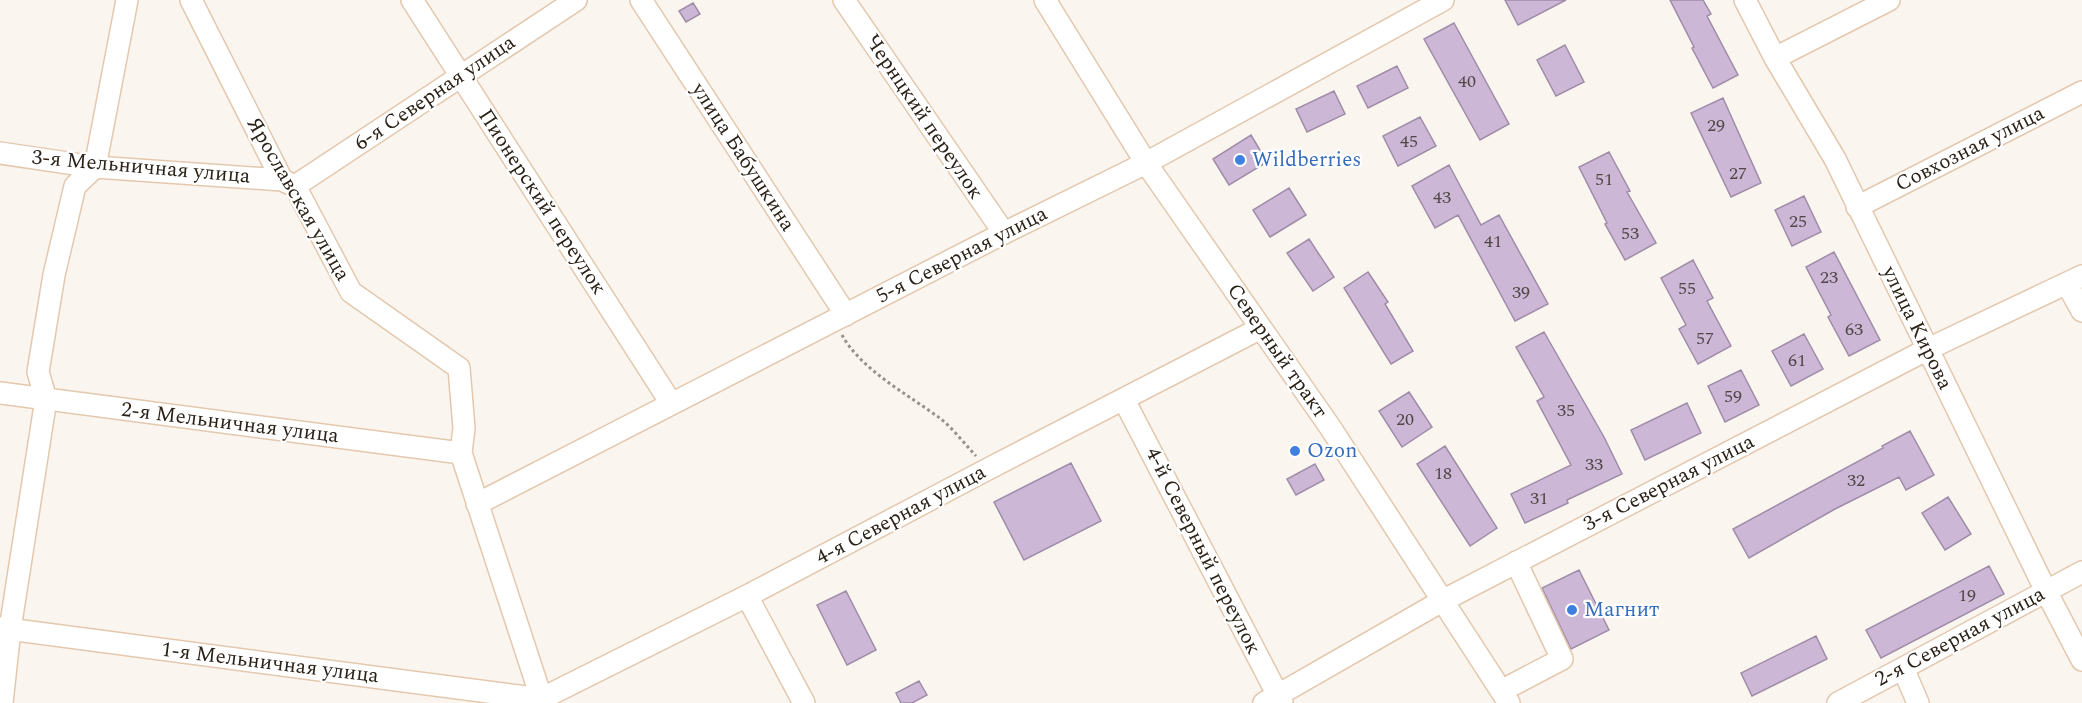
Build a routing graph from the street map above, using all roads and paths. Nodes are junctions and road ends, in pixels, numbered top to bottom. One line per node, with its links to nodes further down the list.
1 (127, 0): 17 (street)
2 (191, 0): 18 (street, Ярославская улица)
3 (412, 0): 13 (street, Пионерский переулок)
4 (576, 0): 13 (street, 6-я Северная улица)
5 (641, 0): 23 (street, улица Бабушкина)
6 (844, 0): 20 (street, Чернцкий переулок)
7 (1045, 0): 16 (street, Северный тракт)
8 (1443, 0): 11 (street, 5-я Северная улица)
9 (1745, 0): 12 (street, улица Кирова)
10 (1889, 0): 12 (street)
11 (1420, 5): 16 (street, 5-я Северная улица)
12 (1775, 58): 19 (street, улица Кирова)
13 (460, 75): 18 (street, 6-я Северная улица); 29 (street, Пионерский переулок)
14 (2082, 92): 19 (street, Совхозная улица)
15 (0, 153): 17 (street, 3-я Мельничная улица)
16 (1146, 163): 20 (street, 5-я Северная улица); 24 (street, Северный тракт)
17 (95, 167): 18 (street, 3-я Мельничная улица); 27 (street)
18 (288, 183): 30 (street, Ярославская улица)
19 (1857, 207): 25 (street, улица Кирова)
20 (1004, 233): 23 (street, 5-я Северная улица)
21 (2074, 280): 22 (street); 25 (street, 3-я Северная улица)
22 (2082, 311)
23 (840, 317): 29 (street, 5-я Северная улица); 31 (path)
24 (1261, 328): 28 (street, 4-я Северная улица); 37 (street, Северный тракт)
25 (1928, 350): 33 (street, 3-я Северная улица); 35 (street, улица Кирова)
26 (0, 393): 27 (street, 2-я Мельничная улица)
27 (46, 399): 30 (street, 2-я Мельничная улица); 38 (street)
28 (1124, 400): 31 (street, 4-я Северная улица); 43 (street, 4-й Северный переулок)
29 (671, 403): 32 (street, 5-я Северная улица)
30 (461, 453): 32 (street, Ярославская улица)
31 (988, 469): 36 (street, 4-я Северная улица)
32 (477, 504): 42 (street, Ярославская улица)
33 (1516, 562): 37 (street, 3-я Северная улица); 41 (street)
34 (2082, 572): 35 (street, 2-я Северная улица)
35 (2046, 591): 39 (street, улица Кирова); 40 (street, 2-я Северная улица)
36 (747, 596): 42 (street, 4-я Северная улица); 45 (street)
37 (1442, 601): 41 (street, Северный тракт); 43 (street, 3-я Северная улица)
38 (5, 628): 42 (street, 1-я Мельничная улица); 44 (street)
39 (2082, 660)
40 (1903, 668): 46 (street, 2-я Северная улица); 47 (street)
41 (1505, 697)
42 (542, 701)
43 (1275, 701)
44 (3, 703)
45 (804, 703)
46 (1838, 703)
47 (1918, 703)

